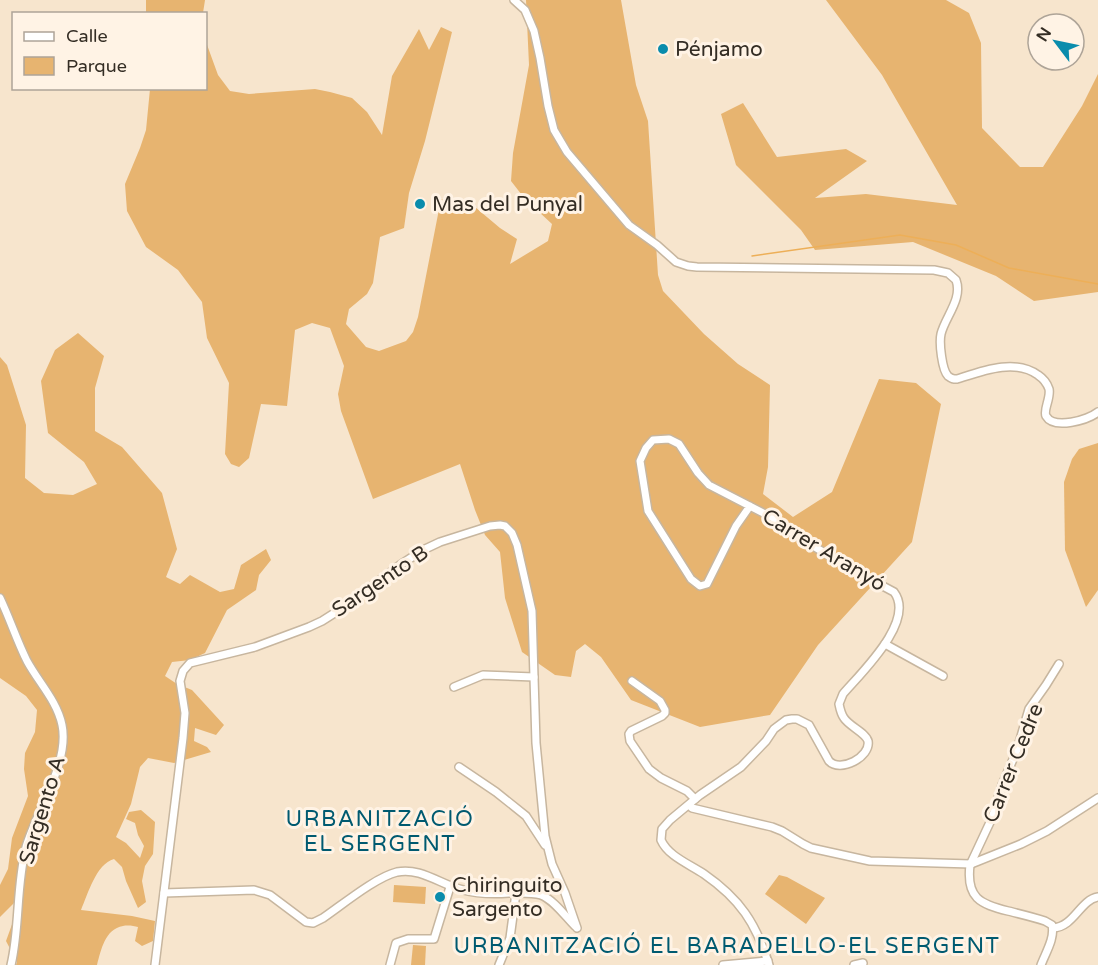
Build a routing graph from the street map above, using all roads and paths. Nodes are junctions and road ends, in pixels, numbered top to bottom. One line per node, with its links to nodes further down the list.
1 (514, 0): 2 (street)
2 (1098, 412)
3 (750, 506): 3 (street, Carrer Aranyó); 5 (street, Carrer Aranyó)
4 (0, 598): 23 (street, Sargento A)
5 (885, 644): 7 (street); 13 (street, Carrer Aranyó)
6 (1059, 664): 15 (street, Carrer Cedre)
7 (944, 676)
8 (534, 677): 10 (street); 14 (street, Sargento B); 17 (street, Sargento B)
9 (632, 681): 13 (street)
10 (454, 687)
11 (459, 767): 14 (street)
12 (1098, 798): 15 (street)
13 (690, 804): 15 (street); 21 (street)
14 (548, 849): 18 (street, Sargento B)
15 (971, 864): 20 (street)
16 (450, 887): 17 (street); 18 (street); 25 (street)
17 (165, 893): 24 (street, Sargento B)
18 (516, 893): 26 (street)
19 (1098, 897): 20 (street)
20 (1053, 928): 29 (street)
21 (769, 963): 27 (street)
22 (863, 963): 28 (street)
23 (11, 965)
24 (154, 965)
25 (390, 965)
26 (500, 965)
27 (723, 965)
28 (854, 965)
29 (1041, 965)

